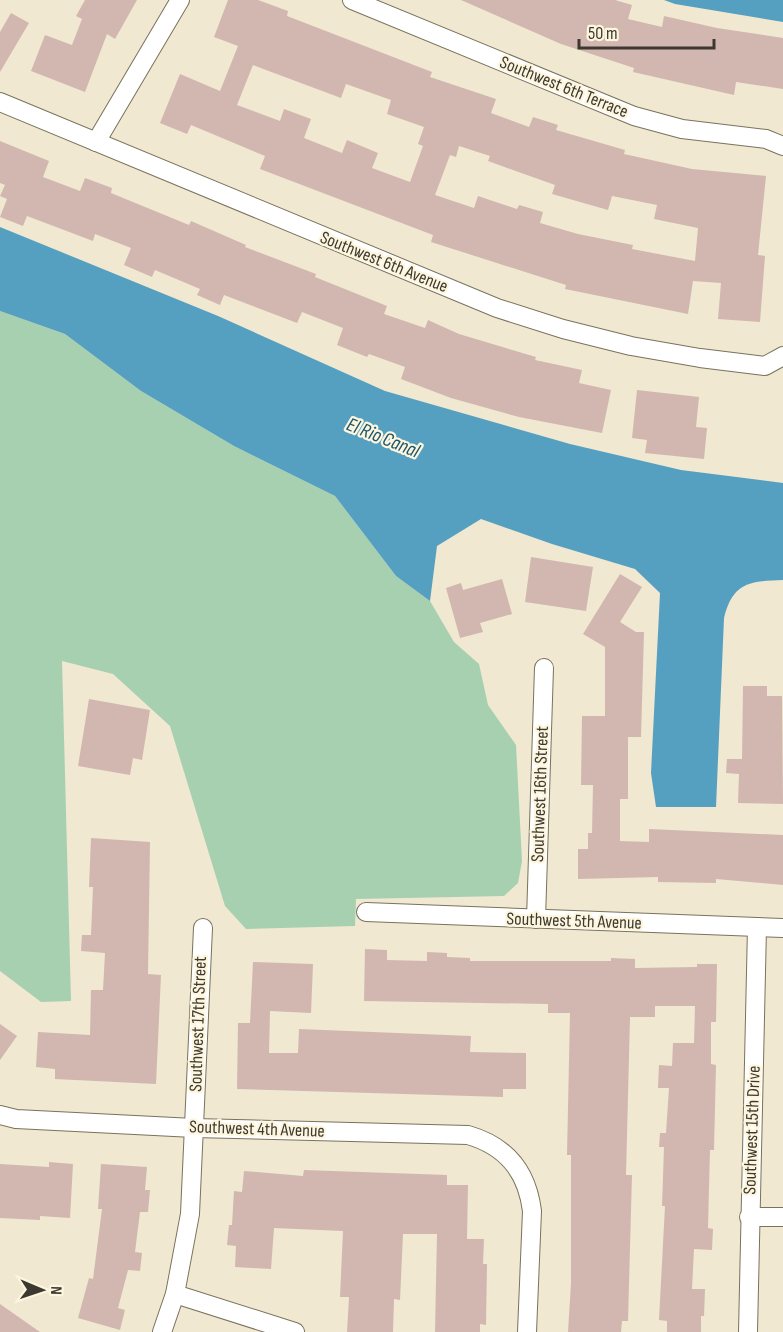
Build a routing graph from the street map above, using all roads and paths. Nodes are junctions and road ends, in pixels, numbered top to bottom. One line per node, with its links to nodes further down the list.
1 (180, 0): 4 (street)
2 (352, 0): 5 (street, Southwest 6th Terrace)
3 (0, 102): 4 (street, Southwest 6th Avenue)
4 (96, 142): 6 (street, Southwest 6th Avenue)
5 (783, 146)
6 (783, 356)
7 (544, 668): 9 (street, Southwest 16th Street)
8 (366, 912): 9 (street, Southwest 5th Avenue)
9 (536, 919): 10 (street, Southwest 5th Avenue)
10 (757, 927): 12 (street, Southwest 5th Avenue); 15 (street, Southwest 15th Drive)
11 (203, 928): 14 (street, Southwest 17th Street)
12 (783, 928)
13 (0, 1116): 14 (street, Southwest 4th Avenue)
14 (194, 1128): 17 (street, Southwest 17th Street); 20 (street, Southwest 4th Avenue)
15 (749, 1217): 16 (street); 21 (street, Southwest 15th Drive)
16 (783, 1217)
17 (176, 1294): 18 (street, Southwest 17th Street); 19 (street)
18 (162, 1332)
19 (294, 1332)
20 (527, 1332)
21 (748, 1332)

